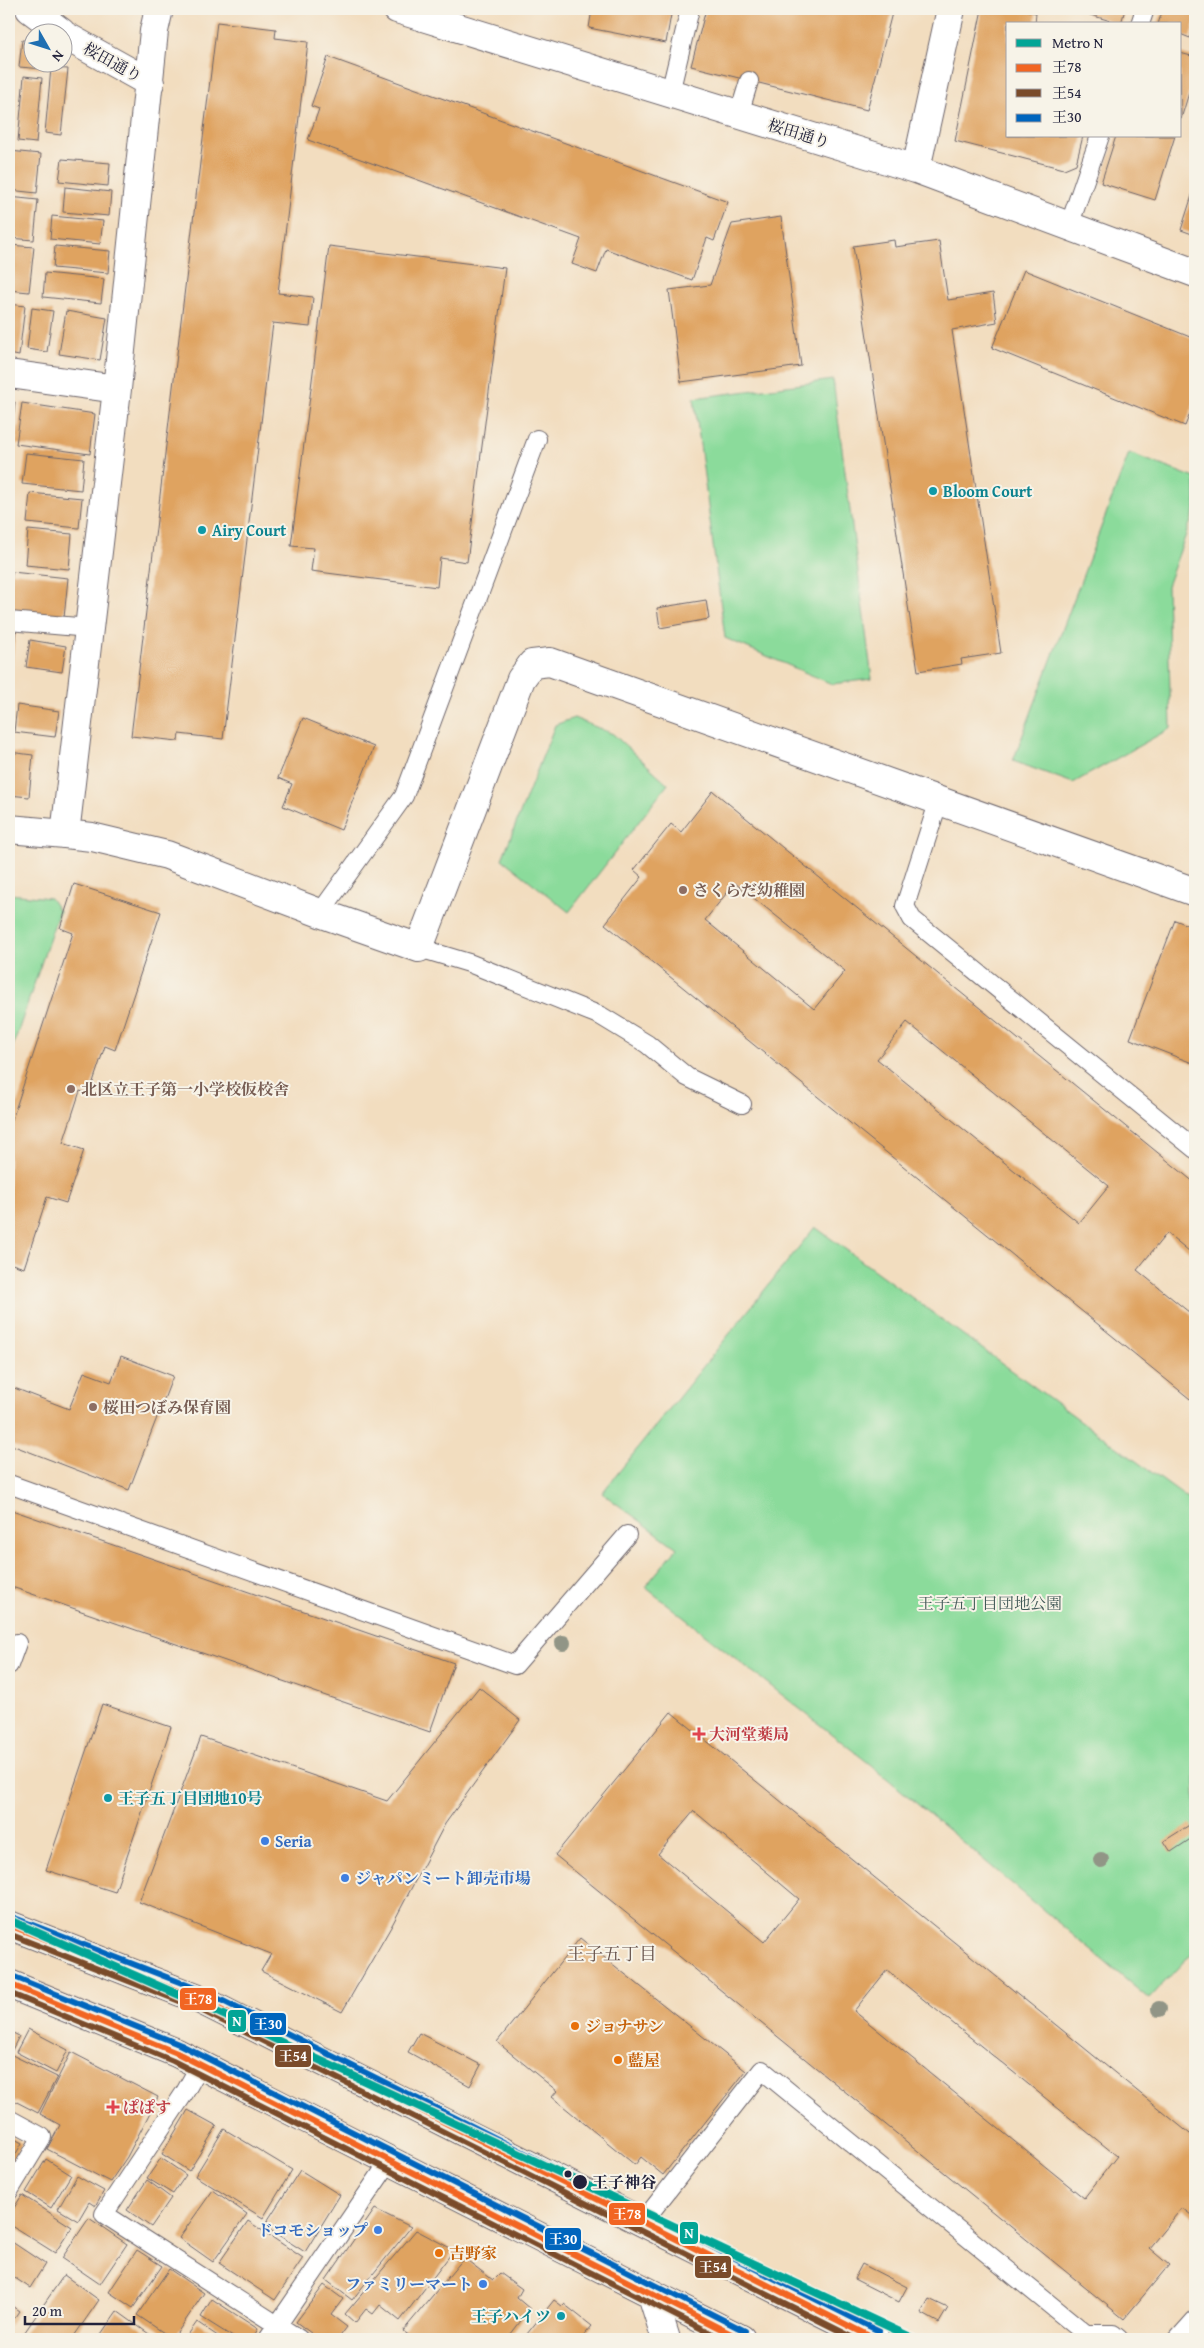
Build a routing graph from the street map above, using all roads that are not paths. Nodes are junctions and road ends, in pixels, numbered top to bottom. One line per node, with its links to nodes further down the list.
1 (30, 9): 7 (main road, 桜田通り)
2 (159, 9): 11 (main road, 桜田通り)
3 (397, 9): 12 (main road, 桜田通り)
4 (690, 9): 12 (lane)
5 (951, 9): 15 (main road)
6 (1145, 9): 8 (lane)
7 (47, 22)
8 (1141, 22)
9 (72, 39): 11 (main road, 桜田通り)
10 (749, 81): 13 (lane)
11 (150, 83): 19 (main road)
12 (670, 93): 13 (main road, 桜田通り)
13 (740, 114): 15 (main road, 桜田通り)
14 (1099, 138): 16 (lane)
15 (916, 169): 16 (main road, 桜田通り)
16 (1069, 226): 17 (main road, 桜田通り)
17 (1195, 274)
18 (9, 374): 19 (main road)
19 (117, 389): 22 (main road)
20 (537, 439): 27 (lane)
21 (9, 620): 22 (lane)
22 (89, 628): 25 (main road)
23 (939, 800): 26 (main road); 28 (main road); 30 (lane)
24 (9, 829): 25 (main road)
25 (65, 834): 27 (main road)
26 (1195, 892)
27 (320, 914): 28 (main road)
28 (419, 948): 29 (lane)
29 (742, 1104)
30 (1195, 1149)
31 (9, 1484): 32 (lane)
32 (627, 1535)
33 (17, 1643): 34 (lane)
34 (9, 1666)
35 (9, 1925): 41 (main road)
36 (9, 1984): 37 (main road)
37 (200, 2065): 39 (main road); 44 (lane)
38 (9, 2118): 40 (lane)
39 (389, 2162): 42 (main road); 44 (lane)
40 (9, 2191)
41 (642, 2223): 49 (main road); 50 (lane)
42 (652, 2295): 47 (main road); 48 (main road)
43 (1195, 2320): 51 (lane)
44 (278, 2325): 45 (lane); 46 (lane)
45 (268, 2339)
46 (299, 2339)
47 (666, 2339)
48 (741, 2339)
49 (875, 2339)
50 (1119, 2339)
51 (1178, 2339)

